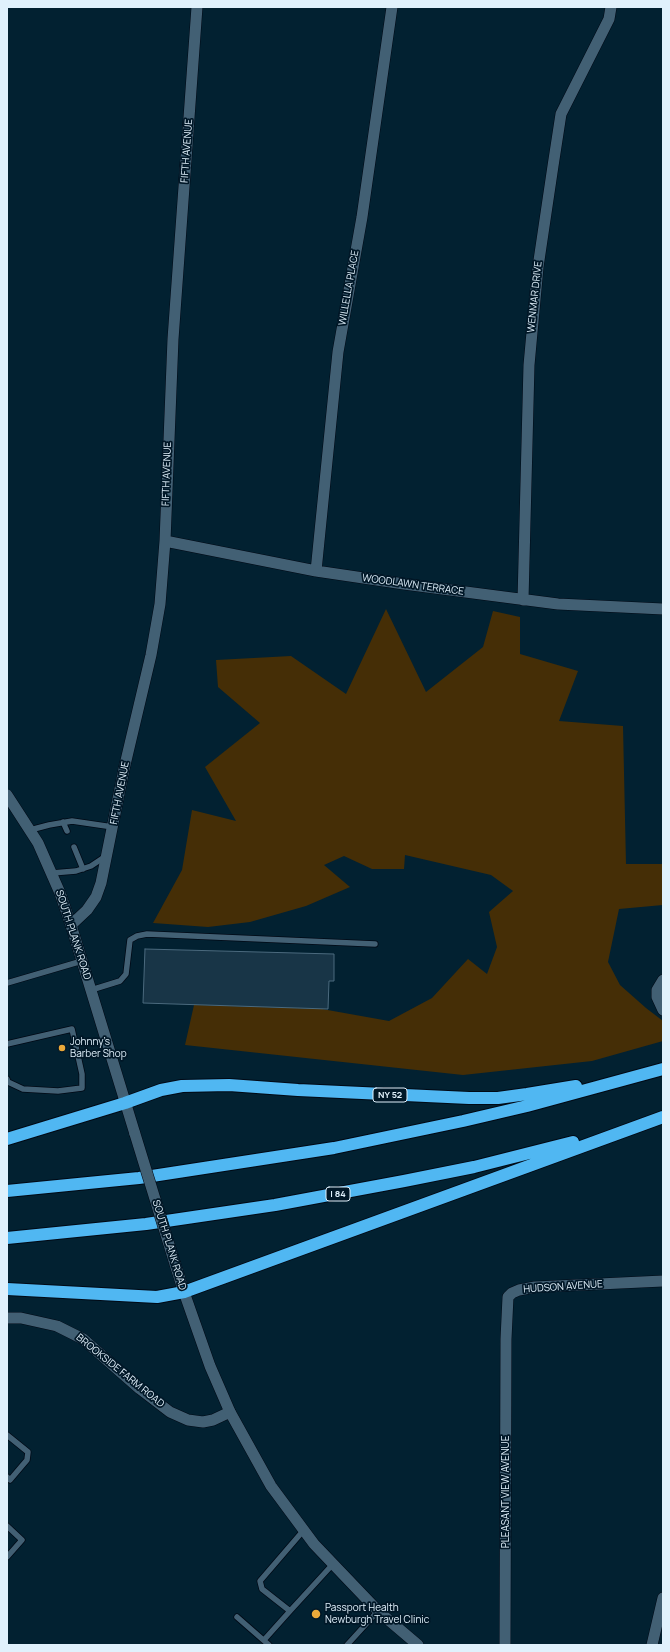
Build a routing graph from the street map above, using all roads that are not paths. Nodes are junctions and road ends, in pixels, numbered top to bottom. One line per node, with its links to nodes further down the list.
1 (197, 7): 4 (street, FIFTH AVENUE)
2 (392, 7): 5 (street, WILLELLA PLACE)
3 (611, 7): 6 (street, WENMAR DRIVE)
4 (165, 541): 5 (street, WOODLAWN TERRACE); 10 (street, FIFTH AVENUE)
5 (316, 571): 6 (street, WOODLAWN TERRACE)
6 (523, 600): 7 (street, WOODLAWN TERRACE)
7 (663, 609)
8 (7, 794): 11 (street, SOUTH PLANK ROAD)
9 (63, 822): 10 (lane); 11 (lane); 12 (lane)
10 (113, 827): 14 (street, FIFTH AVENUE)
11 (30, 830): 16 (street, SOUTH PLANK ROAD)
12 (67, 831)
13 (74, 847): 15 (lane)
14 (108, 854): 15 (lane); 17 (street, FIFTH AVENUE)
15 (83, 869): 16 (lane)
16 (52, 873): 17 (street, SOUTH PLANK ROAD)
17 (72, 925): 19 (street, SOUTH PLANK ROAD)
18 (375, 944): 22 (lane)
19 (82, 961): 21 (lane); 22 (street, SOUTH PLANK ROAD)
20 (663, 980): 23 (street)
21 (7, 983)
22 (91, 990): 27 (street, SOUTH PLANK ROAD)
23 (663, 1010)
24 (7, 1044): 26 (lane)
25 (659, 1070): 27 (highway, NY 52); 30 (highway)
26 (8, 1081)
27 (125, 1103): 29 (highway); 34 (street, SOUTH PLANK ROAD, bridge)
28 (663, 1117): 31 (highway, I 84); 34 (highway)
29 (7, 1139)
30 (7, 1191)
31 (7, 1238)
32 (663, 1280): 36 (street, HUDSON AVENUE)
33 (7, 1289): 34 (highway)
34 (184, 1292): 37 (street, SOUTH PLANK ROAD)
35 (7, 1318): 37 (street, BROOKSIDE FARM ROAD)
36 (506, 1339): 52 (street, PLEASANT VIEW AVENUE)
37 (230, 1412): 41 (street, SOUTH PLANK ROAD)
38 (7, 1435): 39 (lane)
39 (7, 1477)
40 (7, 1526): 42 (lane)
41 (303, 1531): 43 (street, SOUTH PLANK ROAD); 45 (lane)
42 (7, 1557)
43 (333, 1564): 45 (lane); 46 (street, SOUTH PLANK ROAD)
44 (663, 1598): 53 (street)
45 (290, 1611): 48 (lane)
46 (378, 1612): 50 (lane); 51 (street, SOUTH PLANK ROAD)
47 (236, 1616): 48 (lane)
48 (264, 1640): 49 (lane)
49 (270, 1645)
50 (347, 1645)
51 (418, 1645)
52 (505, 1645)
53 (652, 1645)

